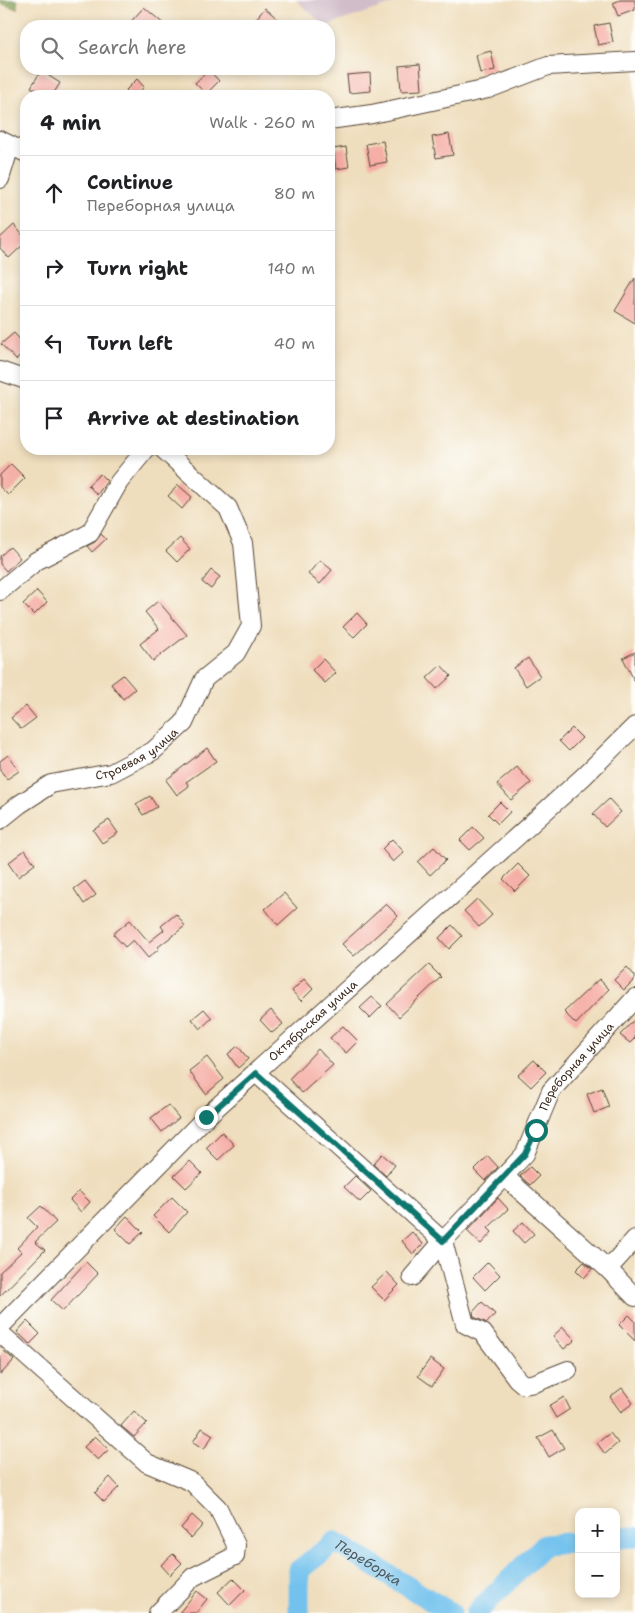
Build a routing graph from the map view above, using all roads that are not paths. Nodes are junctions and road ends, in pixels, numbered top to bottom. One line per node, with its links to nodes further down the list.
1 (635, 61): 2 (street)
2 (335, 119)
3 (5, 143): 4 (street); 5 (street)
4 (20, 150)
5 (0, 179)
6 (0, 371): 7 (street)
7 (20, 378)
8 (141, 455): 10 (street)
9 (170, 455): 12 (street, Строевая улица)
10 (0, 591)
11 (635, 726): 14 (street, Октябрьская улица)
12 (0, 820)
13 (635, 998): 15 (street, Переборная улица)
14 (256, 1073): 17 (street); 21 (street, Октябрьская улица)
15 (504, 1176): 17 (street, Переборная улица); 18 (street)
16 (635, 1239): 18 (street)
17 (443, 1241): 19 (street, Переборная улица); 23 (street)
18 (608, 1269): 20 (street)
19 (412, 1277)
20 (635, 1297)
21 (0, 1327)
22 (0, 1333): 24 (street)
23 (568, 1370)
24 (158, 1613)

